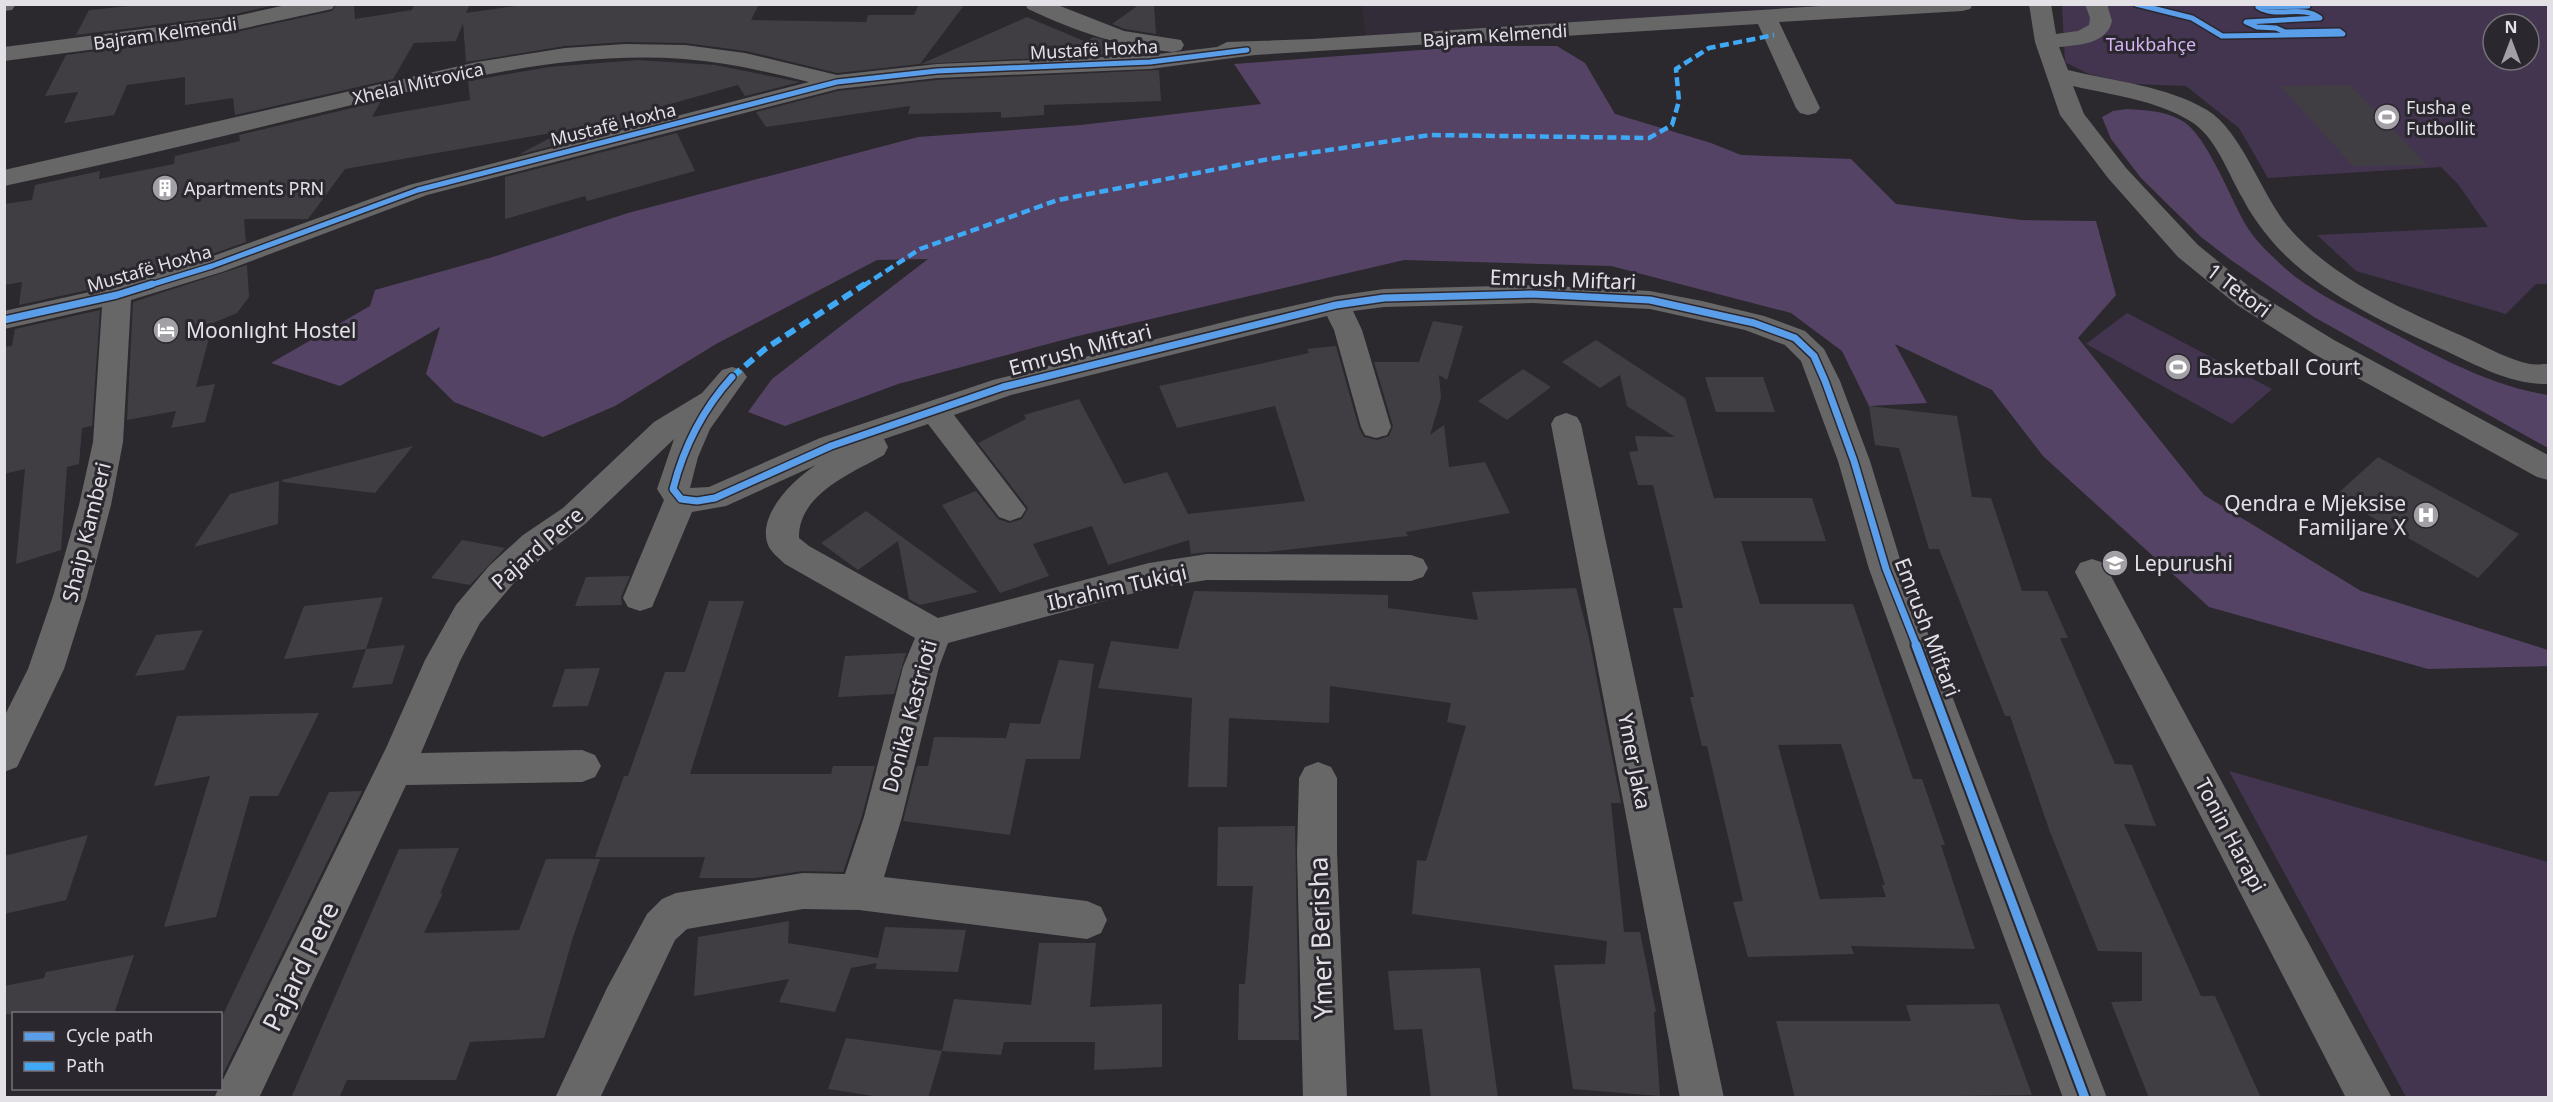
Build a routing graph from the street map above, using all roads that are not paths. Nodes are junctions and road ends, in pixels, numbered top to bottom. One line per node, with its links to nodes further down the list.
1 (1036, 4): 8 (street, Bajram Kelmendi)
2 (1962, 4): 6 (street, Bajram Kelmendi)
3 (2040, 4): 7 (street, 1 Tetori)
4 (2096, 4): 7 (street)
5 (323, 5): 9 (street, Bajram Kelmendi)
6 (1766, 18): 8 (street, Bajram Kelmendi); 12 (street)
7 (2046, 42): 10 (street, 1 Tetori)
8 (1247, 50): 11 (street, Mustafë Hoxha)
9 (4, 54)
10 (2057, 75): 17 (street); 21 (street, 1 Tetori)
11 (837, 82): 13 (street, Xhelal Mitrovica); 14 (street, Mustafë Hoxha)
12 (1808, 108)
13 (4, 178)
14 (117, 295): 16 (street, Mustafë Hoxha); 28 (street, Shaip Kamberi)
15 (1336, 305): 18 (street, Emrush Miftari); 20 (street); 38 (street, Emrush Miftari)
16 (4, 320)
17 (2548, 374)
18 (934, 410): 22 (street, Emrush Miftari); 23 (street); 27 (street, Donika Kastrioti)
19 (1566, 424): 37 (street, Ymer Jaka)
20 (1376, 427)
21 (2548, 469)
22 (681, 499): 26 (street); 30 (street, Pajard Pere)
23 (1010, 509)
24 (1411, 568): 27 (street, Ibrahim Tukiqi)
25 (2092, 572): 39 (street, Tonin Harapi)
26 (640, 598)
27 (935, 633): 32 (street, Donika Kastrioti)
28 (4, 756)
29 (582, 766): 30 (street)
30 (395, 769): 34 (street, Pajard Pere)
31 (1318, 778): 36 (street, Ymer Berisha)
32 (859, 892): 33 (street); 35 (street)
33 (1087, 920)
34 (236, 1098)
35 (577, 1098)
36 (1325, 1098)
37 (1702, 1098)
38 (2085, 1098)
39 (2370, 1098)

